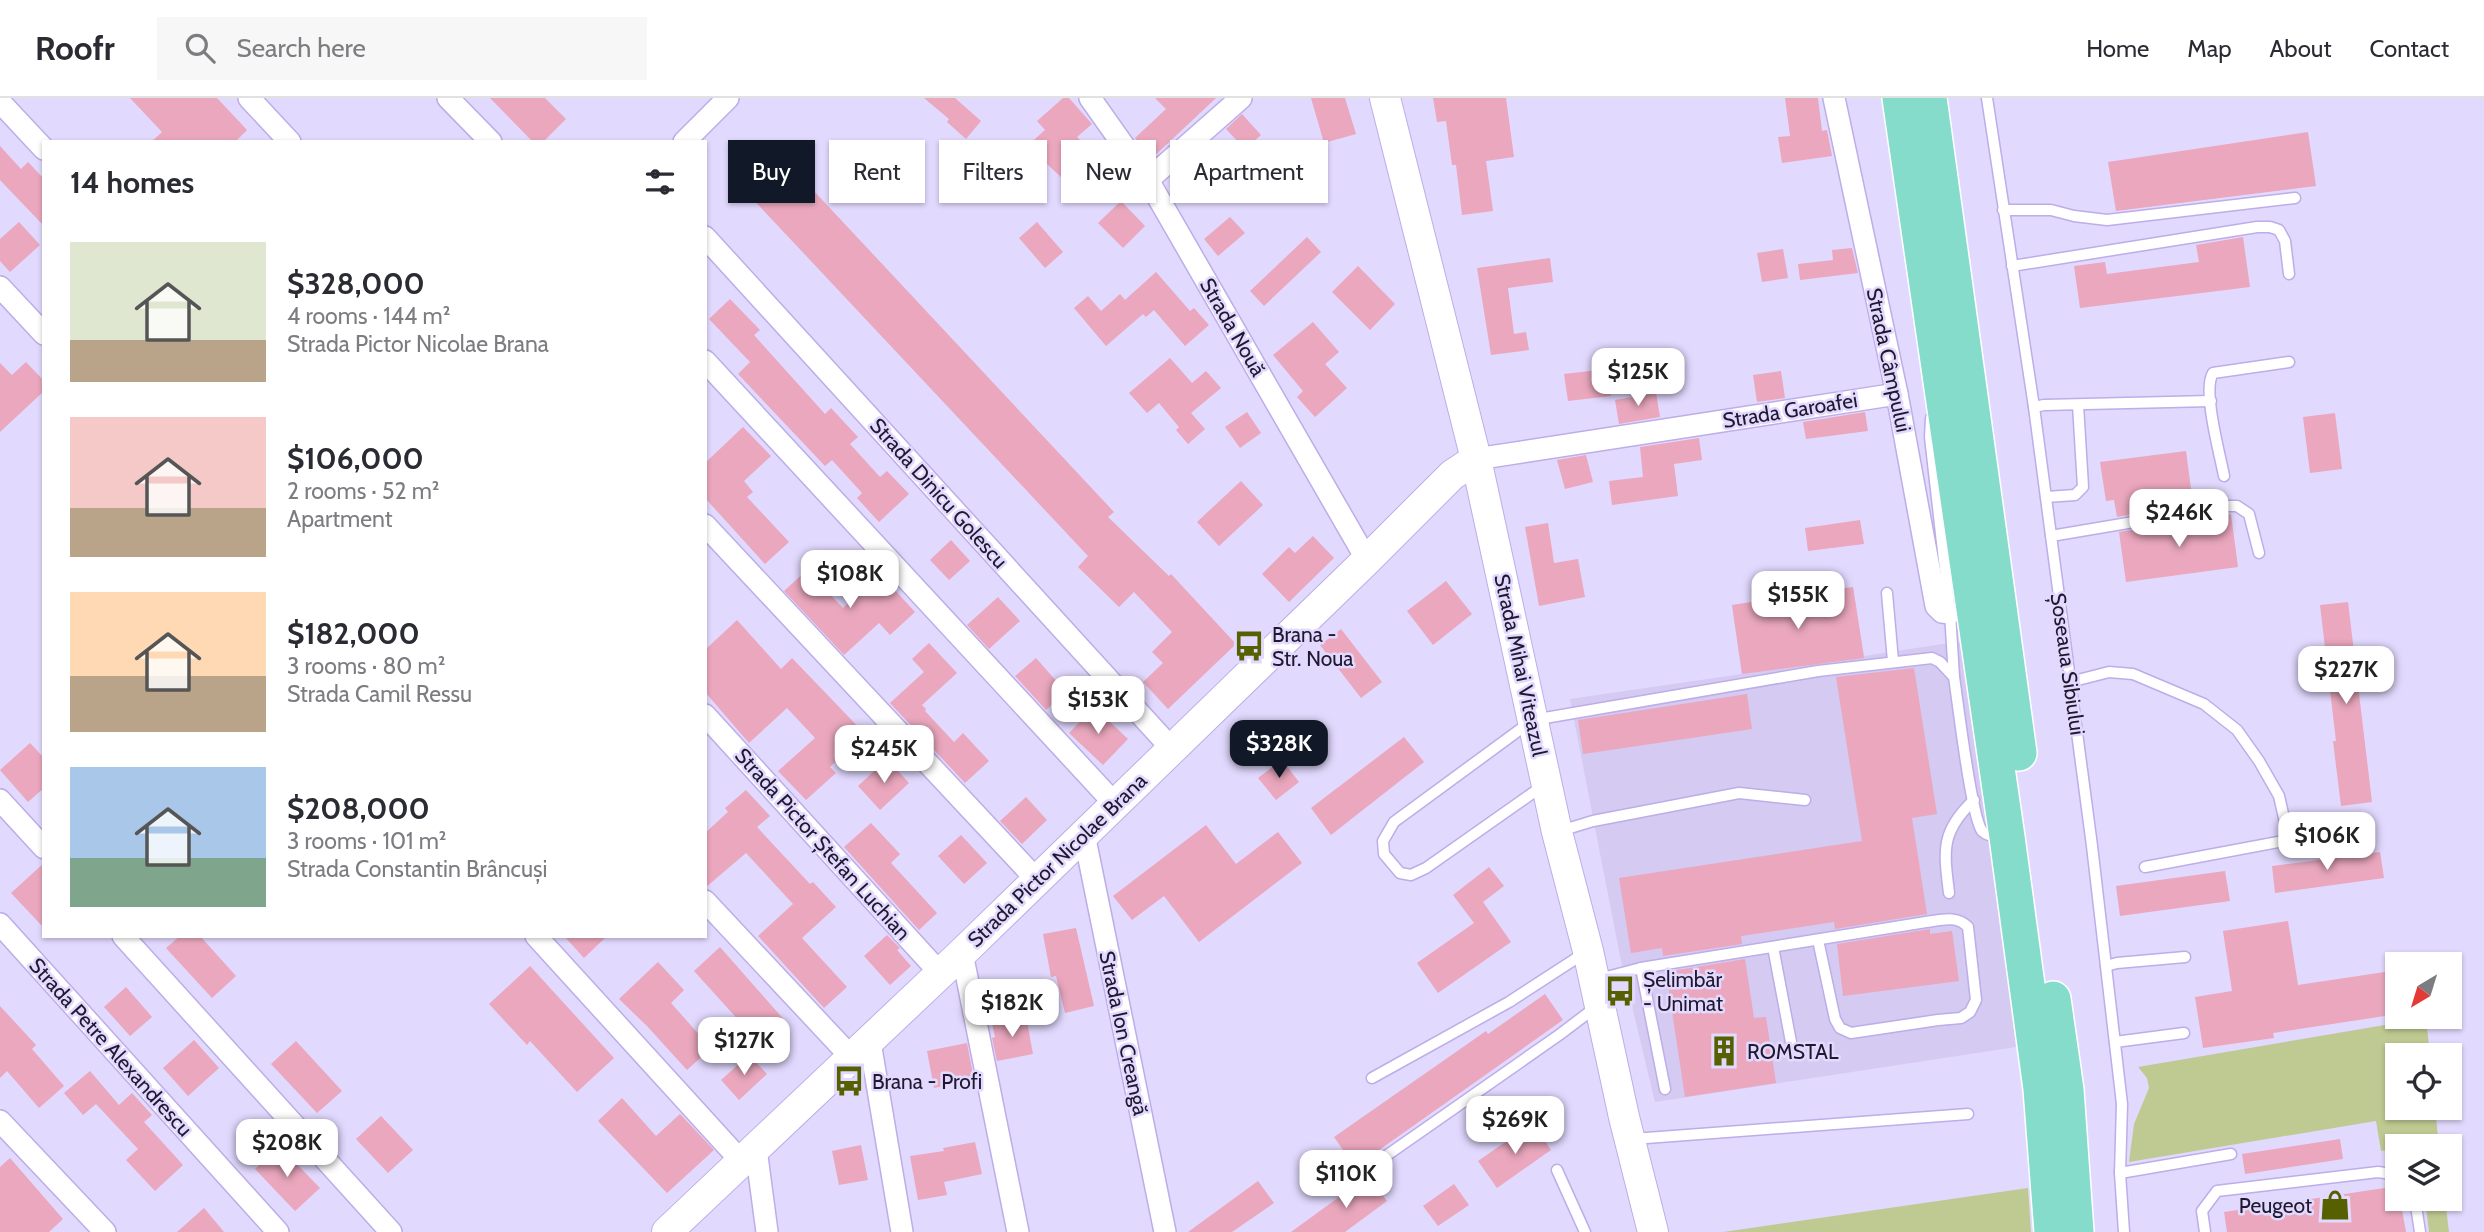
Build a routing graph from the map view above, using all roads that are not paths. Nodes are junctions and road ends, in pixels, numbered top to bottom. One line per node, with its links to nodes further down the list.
1 (249, 98): 12 (street)
2 (447, 98): 13 (street)
3 (728, 98): 14 (street)
4 (1090, 98): 15 (street, Strada Nouă)
5 (1241, 98): 17 (street)
6 (1385, 98): 33 (main road, Strada Mihai Viteazul)
7 (1834, 98): 29 (street, Strada Câmpului)
8 (1900, 98): 28 (main road)
9 (1929, 98): 102 (main road)
10 (1987, 98): 20 (lane, Șoseaua Sibiului)
11 (0, 102): 16 (street)
12 (288, 140)
13 (489, 140)
14 (686, 140)
15 (1120, 140)
16 (42, 147)
17 (1156, 173)
18 (1156, 194): 39 (street, Strada Nouă)
19 (2295, 198): 20 (lane)
20 (2003, 210): 22 (lane, Șoseaua Sibiului)
21 (707, 239): 47 (street, Strada Dinicu Golescu)
22 (2012, 266): 23 (lane); 32 (lane, Șoseaua Sibiului)
23 (2289, 274)
24 (0, 287): 25 (street)
25 (42, 332)
26 (2289, 362): 30 (lane)
27 (707, 363): 52 (street)
28 (1941, 382): 41 (lane); 55 (main road)
29 (1897, 394): 33 (street, Strada Garoafei); 41 (street, Strada Câmpului)
30 (2211, 401): 31 (lane); 34 (lane)
31 (2078, 405): 32 (lane); 35 (lane)
32 (2034, 407): 35 (lane, Șoseaua Sibiului)
33 (1476, 459): 39 (main road, Strada Pictor Nicolae Brana); 46 (main road, Strada Mihai Viteazul)
34 (2224, 476)
35 (2046, 498): 37 (lane, Șoseaua Sibiului)
36 (707, 527): 60 (street)
37 (2051, 536): 38 (lane); 44 (lane, Șoseaua Sibiului)
38 (2259, 553)
39 (1367, 560): 47 (main road, Strada Pictor Nicolae Brana)
40 (1887, 593): 42 (lane)
41 (1950, 613): 43 (lane)
42 (1893, 661): 43 (lane); 46 (lane)
43 (1954, 677): 51 (lane)
44 (2070, 682): 57 (lane); 71 (lane, Șoseaua Sibiului)
45 (707, 717): 73 (street, Strada Pictor Ștefan Luchian)
46 (1533, 720): 48 (main road, Strada Mihai Viteazul); 48 (lane)
47 (1172, 749): 52 (main road, Strada Pictor Nicolae Brana)
48 (1547, 783): 53 (main road, Strada Mihai Viteazul)
49 (0, 800): 58 (street)
50 (1805, 800): 53 (lane)
51 (1974, 800): 55 (lane); 61 (lane)
52 (1115, 804): 54 (main road, Strada Pictor Nicolae Brana)
53 (1557, 832): 68 (main road, Strada Mihai Viteazul)
54 (1084, 834): 60 (main road, Strada Pictor Nicolae Brana); 98 (street, Strada Ion Creangă)
55 (2007, 836): 101 (main road)
56 (2353, 836): 57 (lane)
57 (2289, 840): 59 (lane)
58 (42, 846)
59 (2145, 867)
60 (1037, 880): 69 (main road, Strada Pictor Nicolae Brana)
61 (1949, 893)
62 (707, 903): 78 (street)
63 (0, 924): 92 (street, Strada Petre Alexandrescu)
64 (125, 938): 93 (street)
65 (538, 938): 85 (street)
66 (1818, 940): 66 (lane); 67 (lane)
67 (1773, 947): 72 (lane); 76 (lane)
68 (1588, 951): 74 (main road, Strada Mihai Viteazul); 79 (lane)
69 (962, 953): 73 (main road, Strada Pictor Nicolae Brana); 97 (street)
70 (2185, 957): 71 (lane)
71 (2106, 966): 77 (lane, Șoseaua Sibiului)
72 (1641, 968): 74 (lane); 80 (lane)
73 (940, 973): 78 (main road, Strada Pictor Nicolae Brana)
74 (1596, 993): 83 (main road, Strada Mihai Viteazul); 86 (lane)
75 (2184, 1034): 77 (lane)
76 (1791, 1042)
77 (2115, 1042): 88 (lane, Șoseaua Sibiului)
78 (861, 1050): 85 (main road, Strada Pictor Nicolae Brana); 96 (street)
79 (1372, 1078)
80 (1665, 1089)
81 (1968, 1114): 83 (lane)
82 (0, 1121): 91 (street)
83 (1630, 1139): 100 (main road, Strada Mihai Viteazul)
84 (2231, 1154): 88 (lane)
85 (749, 1155): 94 (main road, Strada Pictor Nicolae Brana); 95 (street)
86 (1383, 1158)
87 (1558, 1170): 99 (lane)
88 (2120, 1173): 103 (lane, Șoseaua Sibiului)
89 (2385, 1173): 104 (lane)
90 (2417, 1211): 105 (lane)
91 (104, 1232)
92 (278, 1232)
93 (391, 1232)
94 (667, 1232)
95 (767, 1232)
96 (902, 1232)
97 (1018, 1232)
98 (1165, 1232)
99 (1585, 1232)
100 (1653, 1232)
101 (2052, 1232)
102 (2076, 1232)
103 (2124, 1232)
104 (2205, 1232)
105 (2420, 1232)

